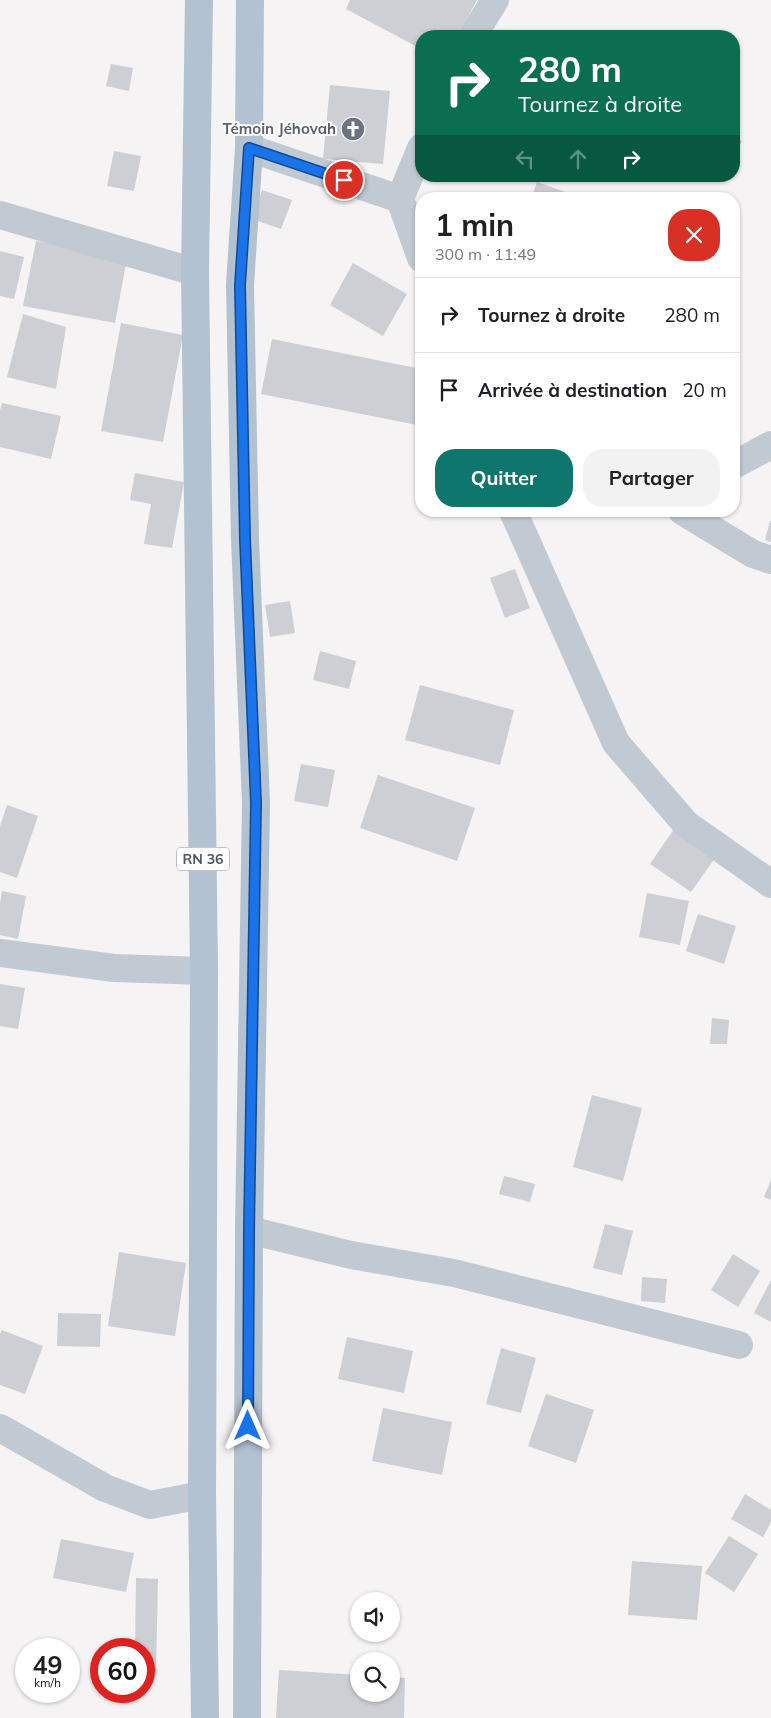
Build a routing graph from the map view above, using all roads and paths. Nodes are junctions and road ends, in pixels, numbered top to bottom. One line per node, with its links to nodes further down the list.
1 (199, 0): 10 (main road, RN 36)
2 (250, 0): 5 (main road)
3 (494, 0): 4 (street)
4 (476, 30)
5 (249, 148): 7 (street); 19 (main road)
6 (415, 163): 7 (street)
7 (400, 200): 9 (street)
8 (0, 215): 10 (street)
9 (415, 241)
10 (195, 272): 18 (main road, RN 36)
11 (771, 445): 12 (street)
12 (740, 462)
13 (516, 517): 16 (street)
14 (692, 517): 15 (street)
15 (771, 560)
16 (771, 884)
17 (0, 953): 18 (street)
18 (204, 972): 22 (main road, RN 36)
19 (249, 1230): 20 (street); 24 (main road)
20 (739, 1345)
21 (0, 1428): 22 (street)
22 (202, 1495): 23 (main road, RN 36)
23 (205, 1718)
24 (247, 1718)

